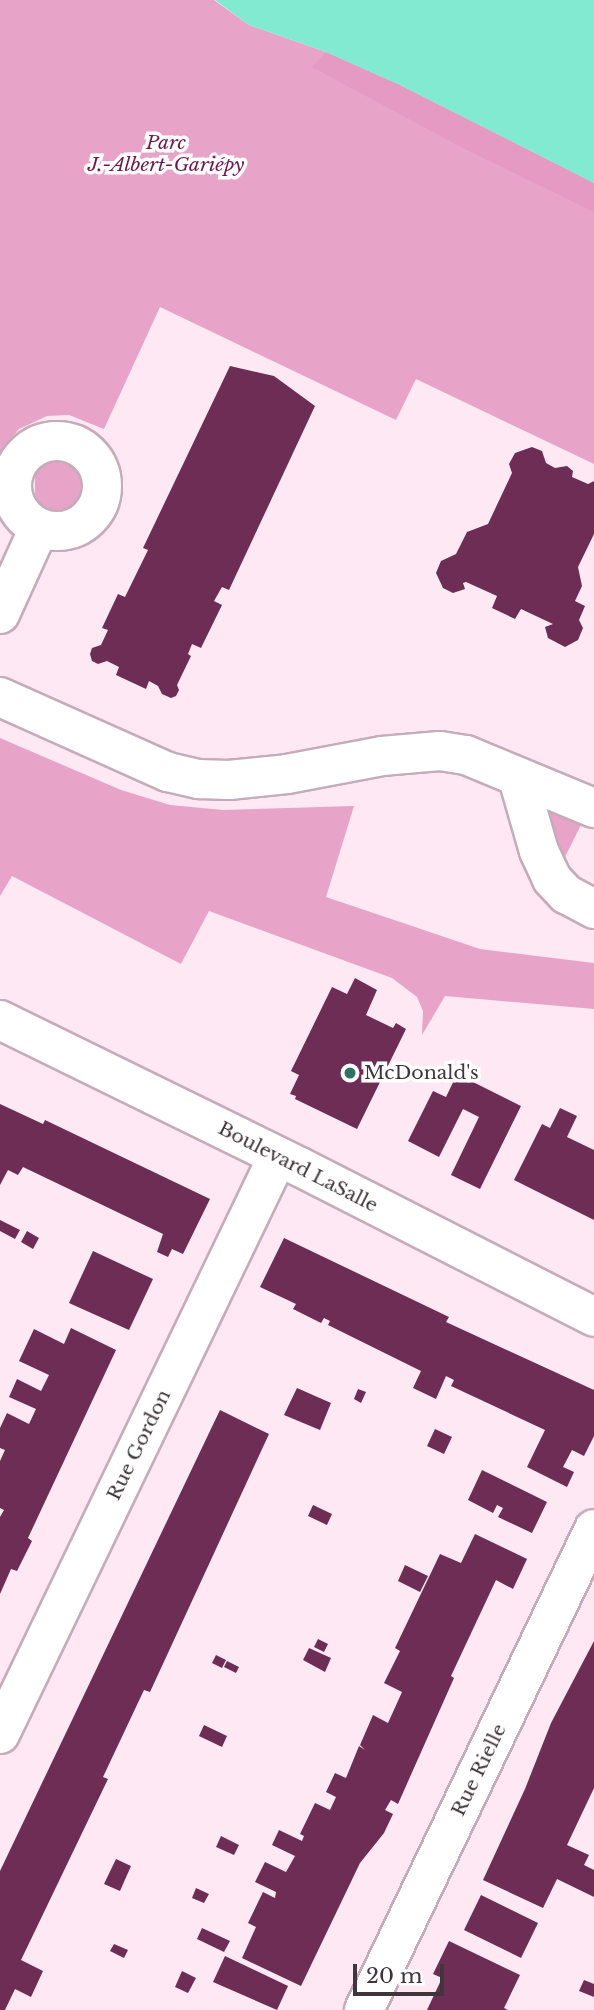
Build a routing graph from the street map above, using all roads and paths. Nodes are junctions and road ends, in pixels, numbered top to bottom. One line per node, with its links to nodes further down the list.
1 (39, 528): 2 (street)
2 (0, 614)
3 (0, 697): 4 (street)
4 (517, 778): 5 (street); 6 (street)
5 (594, 808)
6 (594, 909)
7 (0, 1020): 8 (street, Boulevard LaSalle)
8 (278, 1156): 9 (street, Boulevard LaSalle); 11 (street, Rue Gordon)
9 (594, 1317)
10 (594, 1529): 12 (street, Rue Rielle)
11 (0, 1734)
12 (364, 2010)

